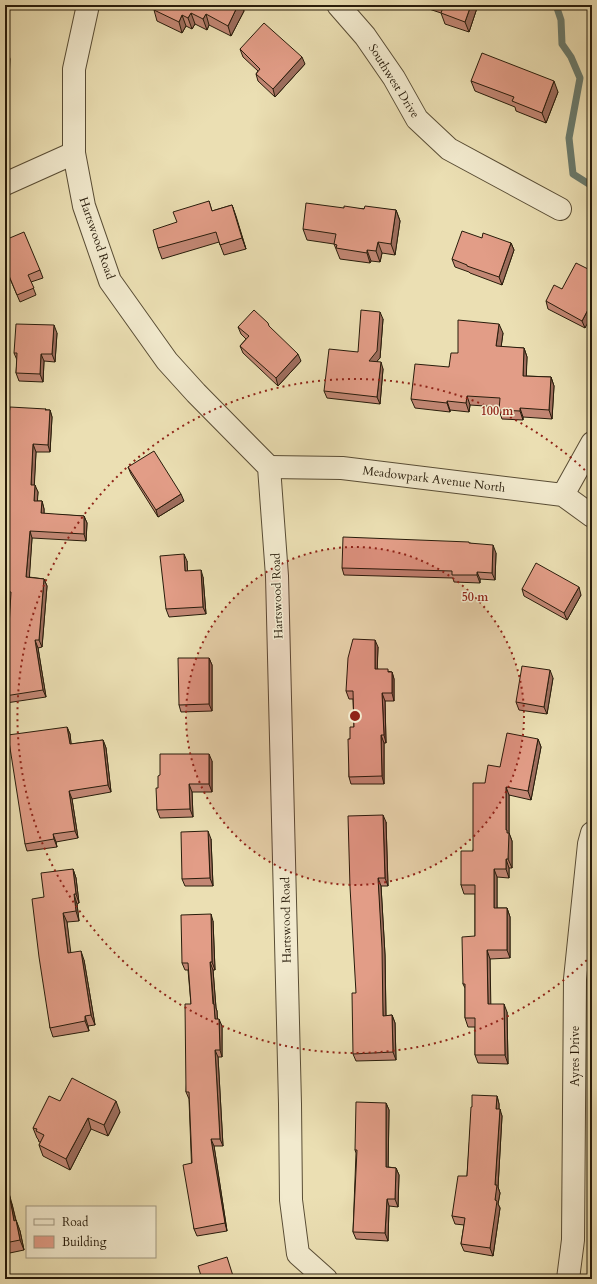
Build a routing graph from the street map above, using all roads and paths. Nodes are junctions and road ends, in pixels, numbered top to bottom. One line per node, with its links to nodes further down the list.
1 (88, 5): 3 (street, Hartswood Road)
2 (338, 5): 5 (street, Southwest Drive)
3 (74, 153): 4 (street); 7 (street, Hartswood Road)
4 (5, 184)
5 (560, 209)
6 (592, 443): 8 (street)
7 (269, 467): 8 (street, Meadowpark Avenue North); 11 (street, Hartswood Road)
8 (563, 495): 9 (street, Meadowpark Avenue North)
9 (592, 516)
10 (592, 833): 12 (street, Ayres Drive)
11 (326, 1279)
12 (568, 1279)

